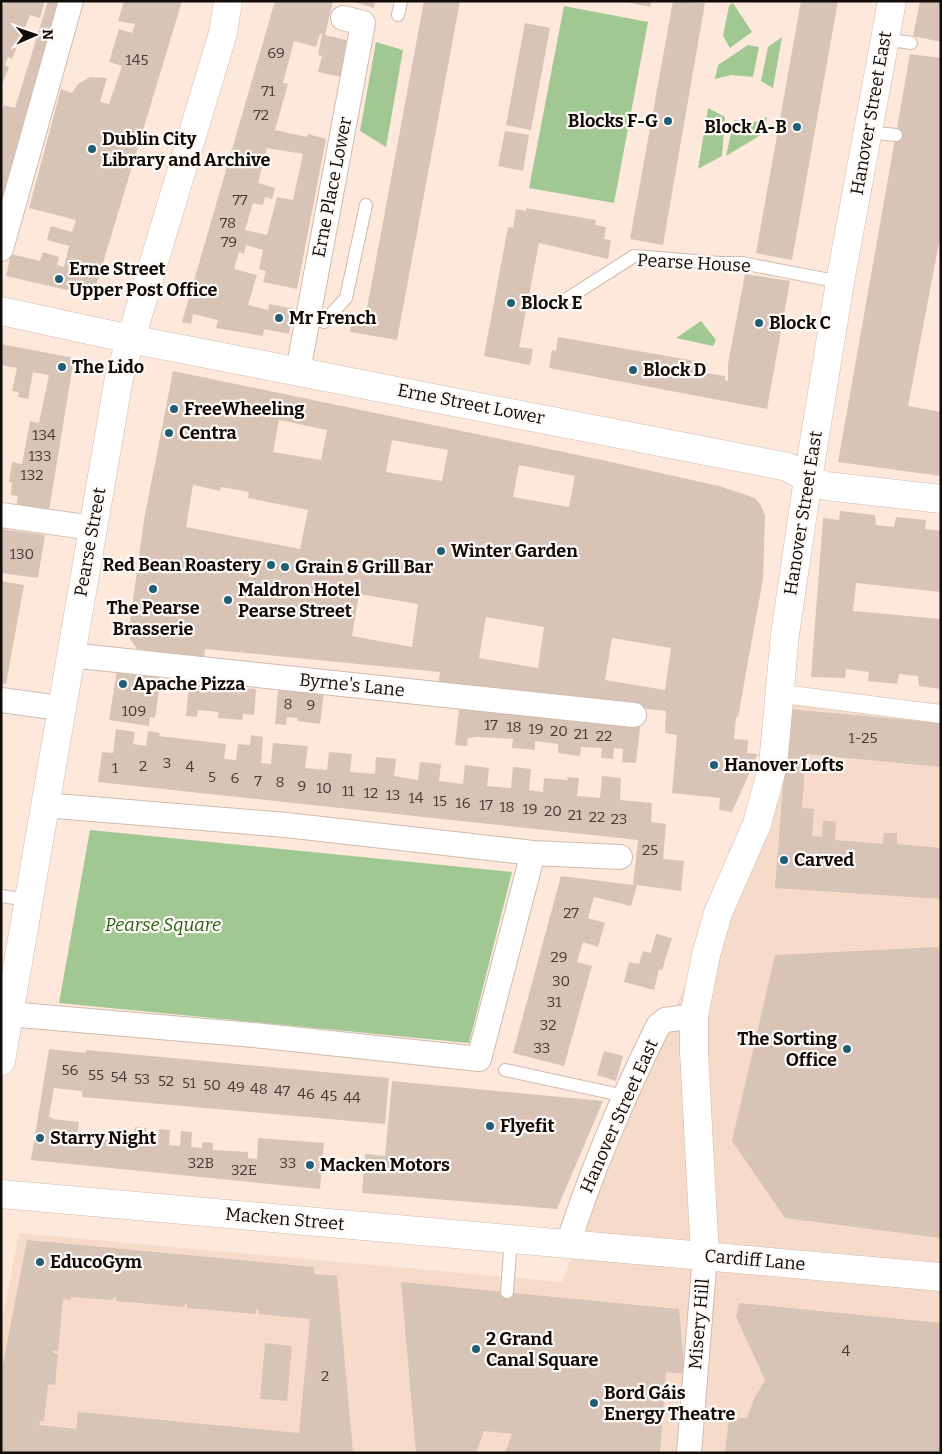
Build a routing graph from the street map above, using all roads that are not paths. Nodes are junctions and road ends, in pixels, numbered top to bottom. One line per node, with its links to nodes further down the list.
1 (71, 1): 14 (street)
2 (228, 1): 8 (street, Pearse Street)
3 (240, 1): 8 (street, Pearse Street)
4 (401, 1): 6 (lane)
5 (892, 1): 9 (street, Hanover Street East)
6 (398, 15)
7 (343, 18): 18 (street, Erne Place Lower)
8 (223, 33): 19 (street, Pearse Street)
9 (885, 39): 10 (lane); 11 (street, Hanover Street East)
10 (912, 43)
11 (868, 132): 12 (lane); 15 (street, Hanover Street East)
12 (896, 135)
13 (366, 205): 18 (lane)
14 (1, 249)
15 (840, 282): 16 (lane, Pearse House); 21 (street, Hanover Street East)
16 (559, 304)
17 (1, 311): 19 (street, Erne Street Lower)
18 (307, 318): 20 (street, Erne Place Lower)
19 (130, 339): 20 (street, Erne Street Lower); 24 (street, Pearse Street)
20 (298, 371): 21 (street, Erne Street Lower)
21 (808, 479): 22 (street, Erne Street Lower); 26 (street, Hanover Street East)
22 (941, 499)
23 (1, 515): 24 (street)
24 (93, 528): 25 (street, Pearse Street)
25 (70, 655): 28 (street, Pearse Street); 30 (street, Byrne's Lane)
26 (780, 696): 29 (street); 37 (street, Hanover Street East)
27 (1, 700): 28 (street)
28 (60, 708): 31 (street, Pearse Street)
29 (941, 714)
30 (634, 715)
31 (44, 804): 32 (street); 35 (street, Pearse Street)
32 (534, 852): 33 (street); 36 (street)
33 (620, 857)
34 (1, 896): 35 (lane)
35 (28, 900): 36 (street, Pearse Street)
36 (8, 1014): 38 (street, Pearse Street)
37 (694, 1016): 40 (street, Hanover Street East); 44 (street, Hanover Street East)
38 (1, 1061)
39 (505, 1070): 40 (lane)
40 (624, 1096): 43 (street, Hanover Street East)
41 (1, 1194): 42 (street, Macken Street)
42 (511, 1239): 43 (street, Macken Street); 46 (lane)
43 (568, 1244): 44 (street, Cardiff Lane)
44 (705, 1256): 45 (street, Cardiff Lane); 47 (street, Misery Hill)
45 (941, 1277)
46 (507, 1292)
47 (689, 1453)

